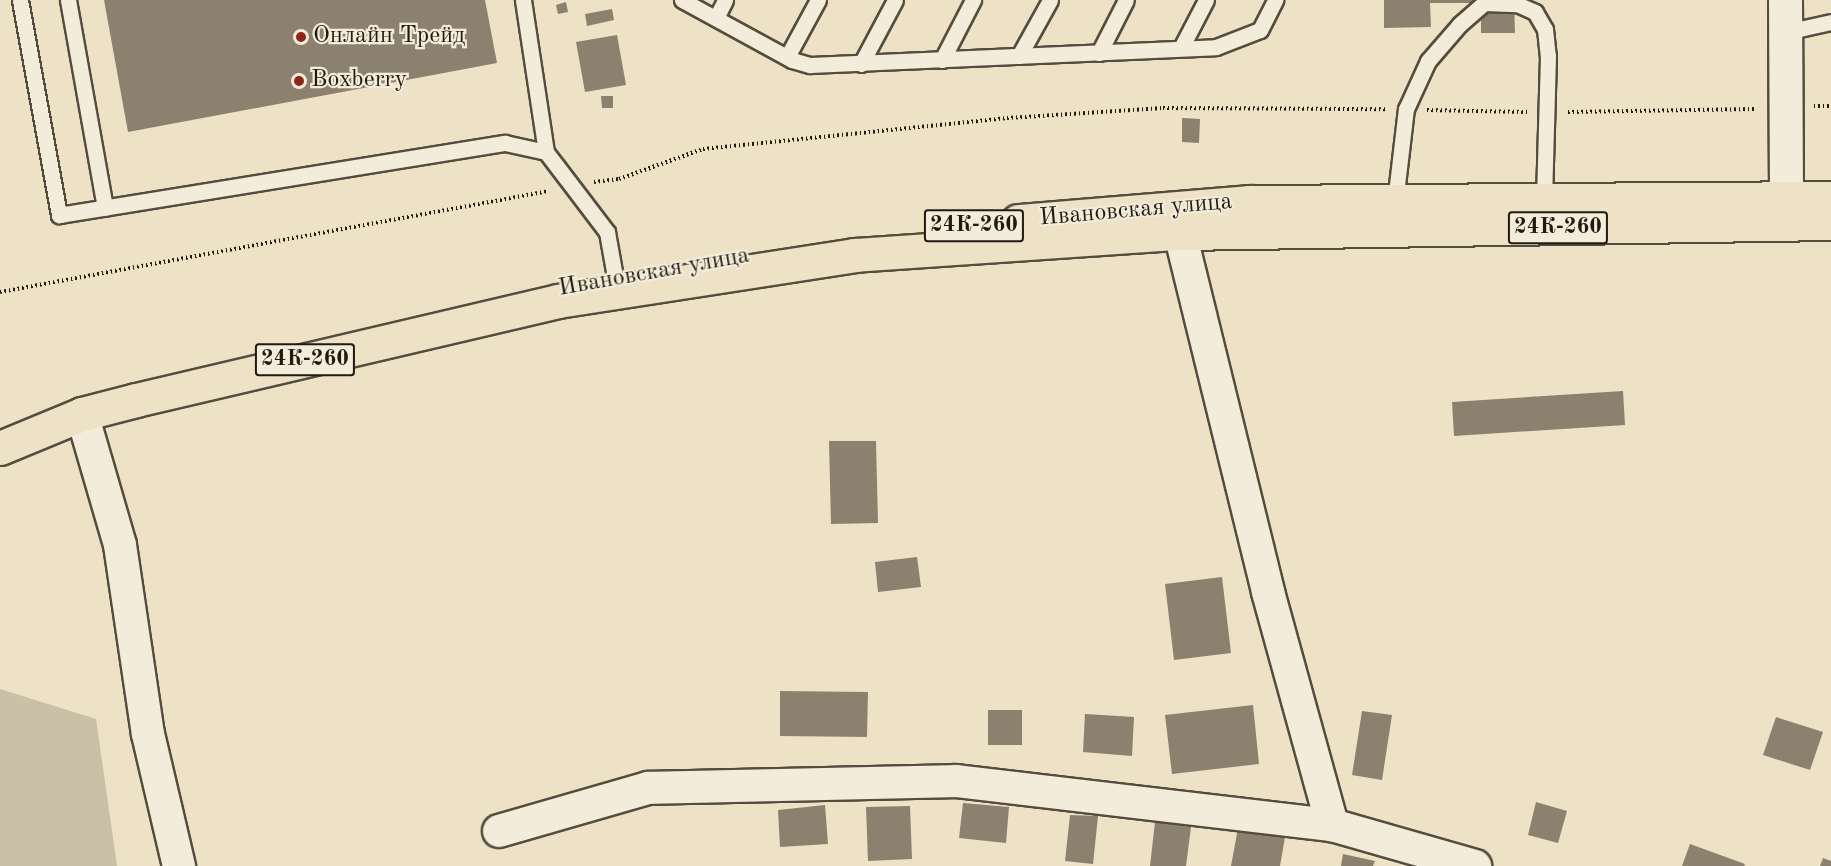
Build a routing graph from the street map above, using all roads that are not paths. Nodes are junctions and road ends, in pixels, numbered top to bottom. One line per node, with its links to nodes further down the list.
1 (20, 0): 26 (lane)
2 (68, 0): 26 (lane)
3 (523, 0): 22 (lane)
4 (682, 0): 14 (lane)
5 (725, 0): 14 (lane)
6 (818, 0): 19 (lane)
7 (895, 0): 21 (lane)
8 (973, 0): 20 (lane)
9 (1050, 0): 18 (lane)
10 (1126, 0): 17 (lane)
11 (1206, 0): 16 (lane)
12 (1275, 0): 16 (lane)
13 (1785, 16): 15 (lane); 27 (street)
14 (716, 18): 19 (lane)
15 (1831, 22)
16 (1181, 48): 17 (lane)
17 (1099, 52): 18 (lane)
18 (1019, 56): 20 (lane)
19 (787, 57): 21 (lane)
20 (942, 60): 21 (lane)
21 (861, 64)
22 (546, 152): 26 (lane); 30 (lane)
23 (1831, 198): 27 (main road, Ивановская улица / 24К-260)
24 (1544, 200): 25 (main road, Ивановская улица / 24К-260); 25 (lane); 27 (main road, Ивановская улица / 24К-260)
25 (1395, 202): 30 (main road, Ивановская улица / 24К-260)
26 (105, 208)
27 (1785, 211): 28 (main road, Ивановская улица / 24К-260); 29 (main road, Ивановская улица / 24К-260)
28 (1831, 223)
29 (1180, 233): 31 (main road, 24К-260); 35 (street)
30 (615, 277): 31 (main road, Ивановская улица / 24К-260)
31 (135, 394): 32 (main road, 24К-260); 33 (main road, 24К-260)
32 (82, 414): 34 (main road, 24К-260); 37 (street)
33 (0, 426)
34 (0, 448)
35 (1332, 825): 36 (street); 38 (street)
36 (499, 831)
37 (179, 866)
38 (1475, 866)

